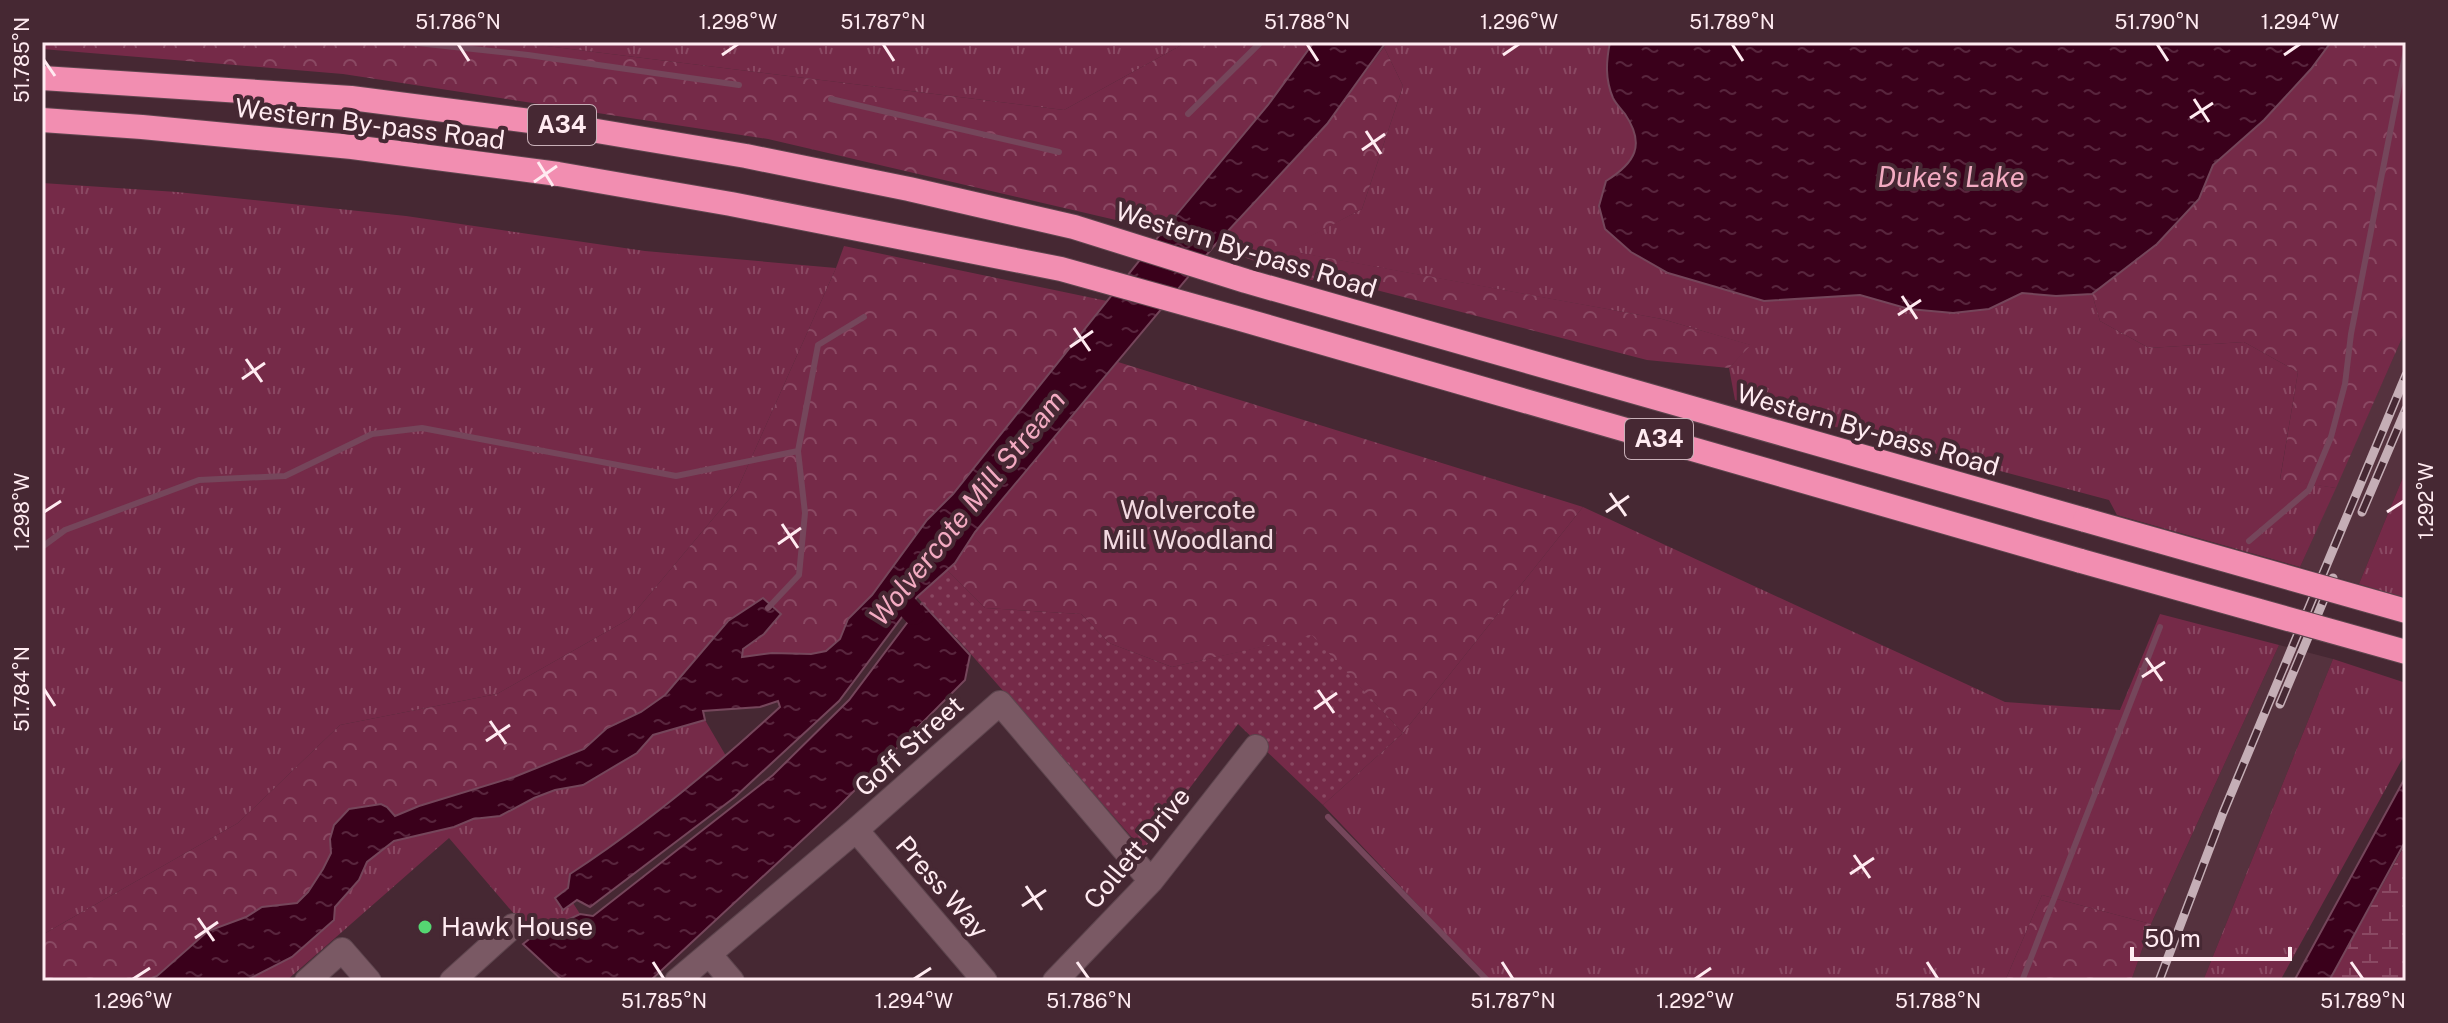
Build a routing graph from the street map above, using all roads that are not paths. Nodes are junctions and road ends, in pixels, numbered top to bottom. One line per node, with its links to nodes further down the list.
1 (42, 78): 3 (highway, Western By-pass Road / A34, bridge)
2 (42, 120): 4 (highway, Western By-pass Road / A34, bridge)
3 (2406, 611)
4 (2406, 652)
5 (1256, 747): 7 (street, Collett Drive)
6 (856, 830): 7 (street, Goff Street); 9 (street, Goff Street); 15 (street, Press Way)
7 (1151, 881): 16 (street, Collett Drive)
8 (513, 926): 12 (street)
9 (709, 954): 13 (street, Goff Street); 14 (street)
10 (307, 981): 11 (street)
11 (369, 981)
12 (452, 981)
13 (677, 981)
14 (732, 981)
15 (985, 981)
16 (1055, 981)

